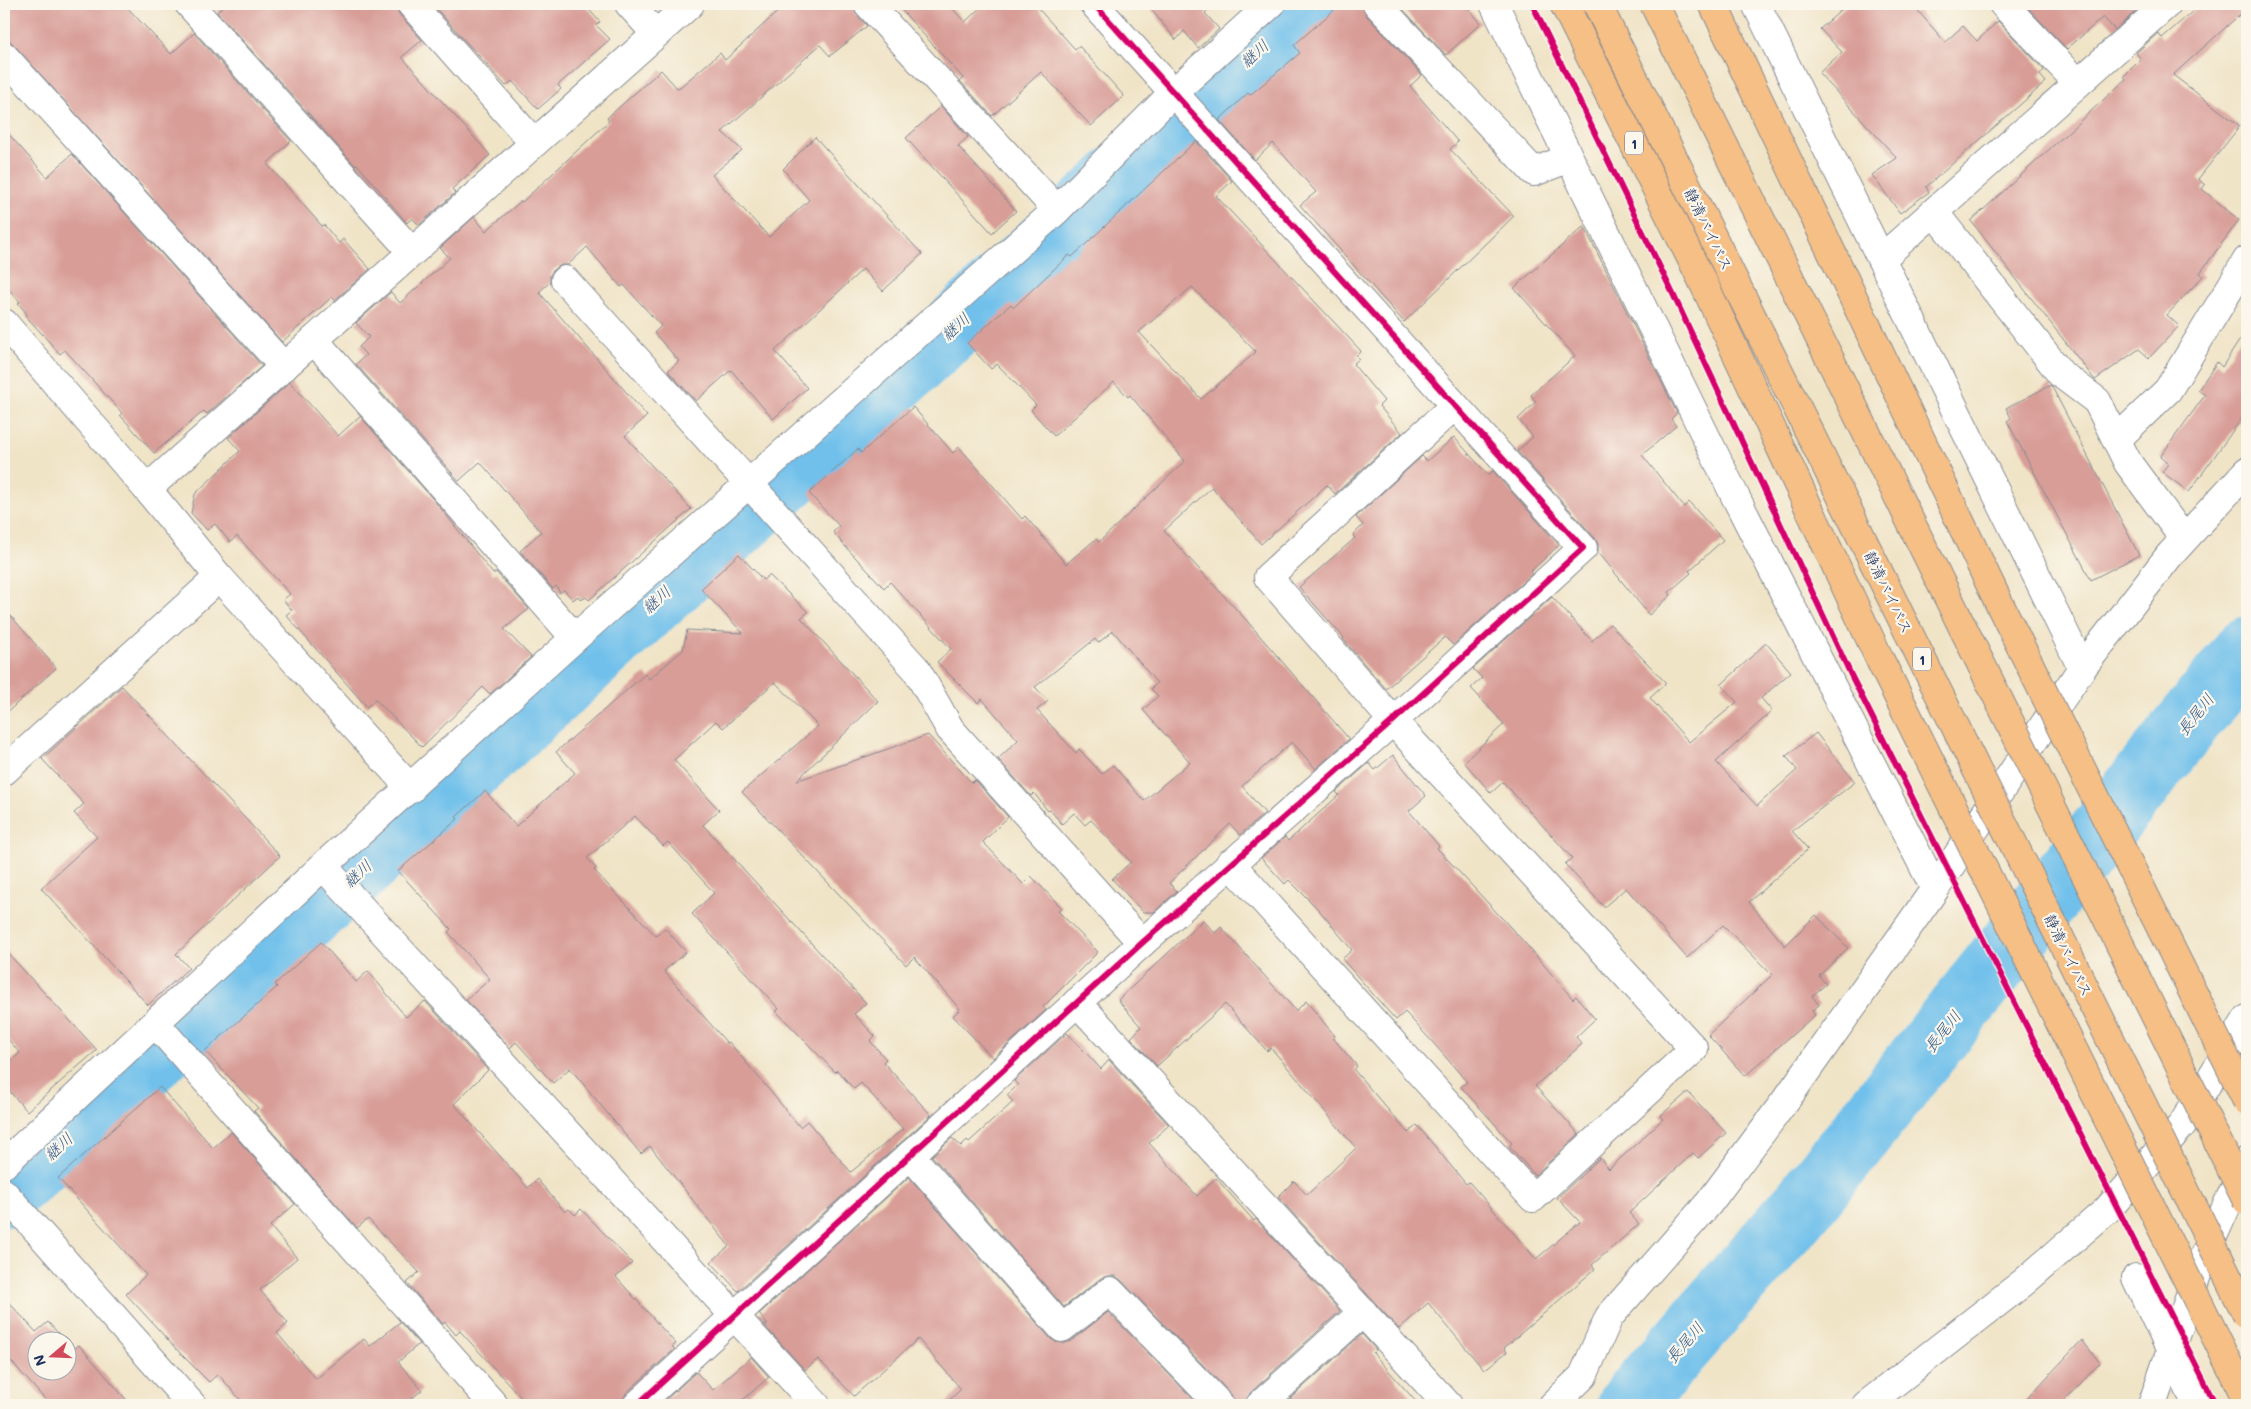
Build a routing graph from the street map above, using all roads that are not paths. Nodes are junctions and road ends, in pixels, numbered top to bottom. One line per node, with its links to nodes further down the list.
1 (189, 4): 25 (street)
2 (411, 4): 21 (street)
3 (629, 4): 17 (street)
4 (690, 4): 17 (street)
5 (868, 4): 23 (street)
6 (1094, 4): 20 (street)
7 (1271, 4): 20 (street)
8 (1377, 4): 22 (street)
9 (1494, 4): 22 (street)
10 (1564, 4): 62 (highway, 1, bridge)
11 (1597, 4): 60 (highway, 静清バイパス / 1, bridge)
12 (1654, 4): 56 (highway, bridge)
13 (1713, 4): 51 (highway, bridge)
14 (1756, 4): 26 (street)
15 (2003, 4): 19 (street)
16 (2167, 4): 19 (street)
17 (656, 34): 21 (street)
18 (4, 56): 31 (street)
19 (2078, 83): 24 (street)
20 (1173, 93): 23 (street); 32 (street)
21 (534, 143): 25 (street)
22 (1570, 158): 46 (street)
23 (1057, 210): 35 (street)
24 (1934, 212): 26 (street); 33 (street)
25 (412, 252): 30 (street)
26 (1881, 259): 40 (street)
27 (2247, 260): 33 (street)
28 (565, 280): 35 (street)
29 (4, 323): 36 (street)
30 (314, 340): 31 (street); 39 (street)
31 (284, 367): 36 (street)
32 (1454, 406): 41 (street); 41 (street)
33 (2116, 440): 37 (street)
34 (2247, 472): 37 (street)
35 (748, 485): 39 (street); 47 (street)
36 (147, 489): 38 (street)
37 (2184, 539): 40 (street)
38 (219, 577): 42 (street); 43 (street)
39 (576, 638): 43 (street)
40 (2082, 668): 46 (street)
41 (1393, 721): 44 (street); 44 (street)
42 (4, 772)
43 (411, 789): 45 (street)
44 (1230, 863): 47 (street)
45 (323, 866): 50 (street); 59 (street)
46 (1935, 889): 70 (street)
47 (1142, 943): 48 (street)
48 (1077, 1002): 52 (street); 58 (street)
49 (2247, 1019): 71 (street)
50 (154, 1023): 54 (street); 64 (street)
51 (2247, 1100)
52 (910, 1155): 59 (street); 67 (street)
53 (2247, 1161): 61 (street)
54 (4, 1164)
55 (4, 1193): 63 (street)
56 (2247, 1201)
57 (2136, 1278): 61 (street)
58 (1363, 1312): 68 (street); 69 (street)
59 (736, 1315): 65 (street); 66 (street)
60 (2247, 1315)
61 (2171, 1351): 72 (street); 73 (street)
62 (2247, 1400)
63 (192, 1405)
64 (494, 1405)
65 (637, 1405)
66 (816, 1405)
67 (1220, 1405)
68 (1260, 1405)
69 (1448, 1405)
70 (1553, 1405)
71 (1866, 1405)
72 (2152, 1405)
73 (2197, 1405)

